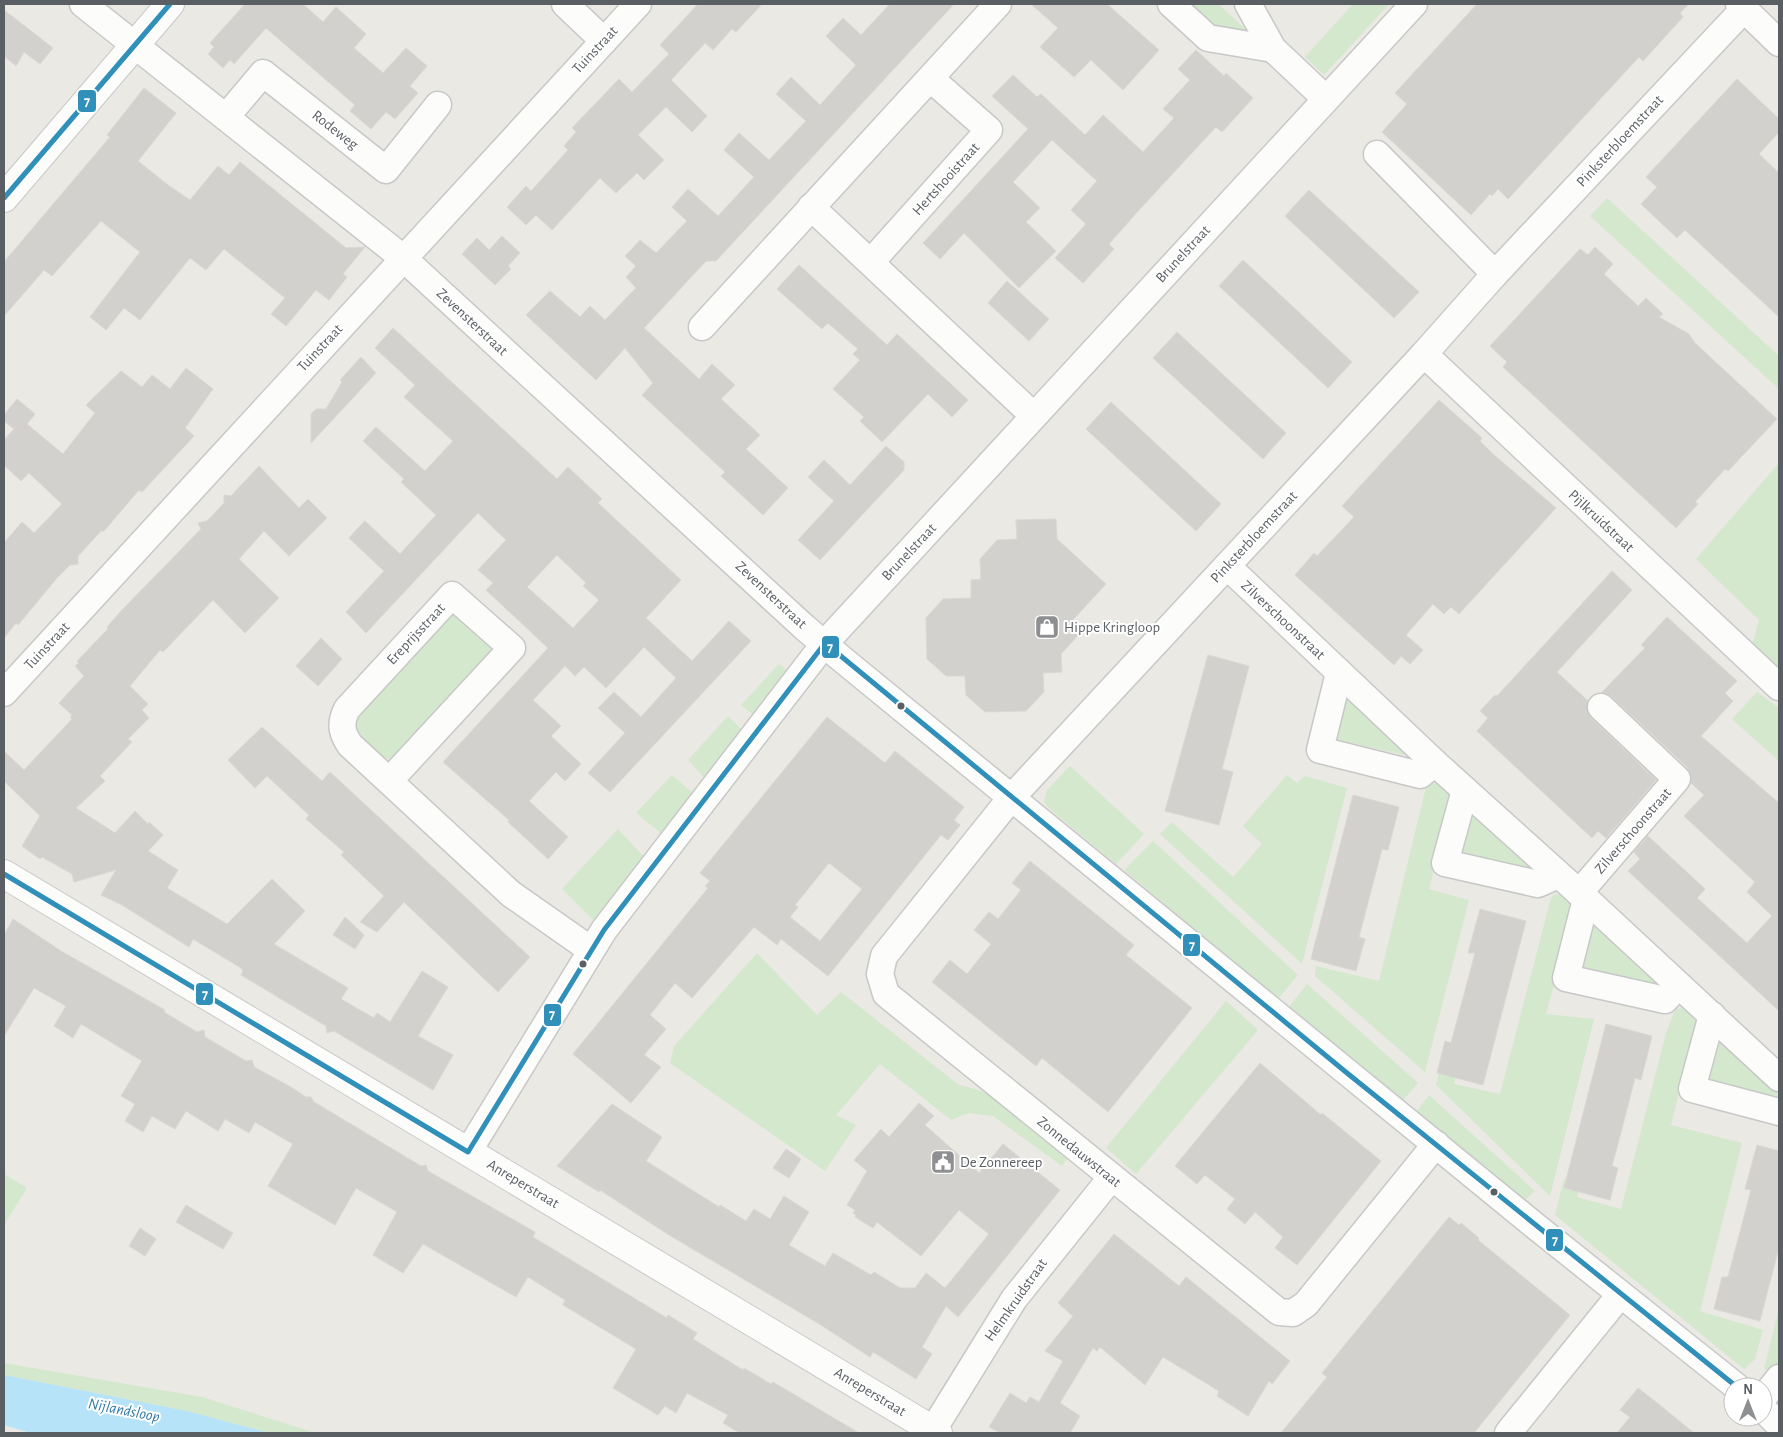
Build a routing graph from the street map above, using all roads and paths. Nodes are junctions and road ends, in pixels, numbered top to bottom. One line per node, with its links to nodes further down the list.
1 (84, 4): 12 (street)
2 (170, 4): 12 (street)
3 (565, 4): 10 (street)
4 (638, 4): 10 (street, Tuinstraat)
5 (998, 4): 14 (street)
6 (1171, 4): 13 (street)
7 (1248, 4): 13 (street)
8 (1414, 4): 15 (street, Brunelstraat)
9 (1742, 6): 11 (street); 23 (street, Pinksterbloemstraat)
10 (604, 40): 21 (street, Tuinstraat)
11 (1779, 40)
12 (135, 46): 17 (street); 19 (street)
13 (1273, 49): 15 (street)
14 (931, 79): 20 (street); 22 (street, Hertshooistraat)
15 (1326, 99): 26 (street, Brunelstraat)
16 (438, 105): 17 (street, Rodeweg)
17 (226, 117): 21 (street)
18 (1377, 154): 23 (street)
19 (4, 198)
20 (811, 207): 22 (street); 24 (street)
21 (403, 258): 28 (street, Zevensterstraat); 31 (street, Tuinstraat)
22 (871, 262): 26 (street)
23 (1495, 274): 25 (street, Pinksterbloemstraat)
24 (702, 327)
25 (1424, 354): 27 (street, Pinksterbloemstraat); 30 (street, Pijlkruidstraat)
26 (1034, 416): 28 (street, Brunelstraat)
27 (1227, 566): 29 (street, Zilverschoonstraat); 36 (street, Pinksterbloemstraat)
28 (825, 643): 36 (street, Zevensterstraat); 40 (street, Brunelstraat)
29 (1339, 673): 33 (street, Zilverschoonstraat); 33 (street)
30 (1779, 687)
31 (4, 693)
32 (1602, 707): 39 (street, Zilverschoonstraat)
33 (1434, 763): 35 (street, Zilverschoonstraat)
34 (390, 780): 34 (street, Ereprijsstraat); 40 (street, Ereprijsstraat)
35 (1465, 790): 38 (street, Zilverschoonstraat); 38 (street)
36 (1011, 798): 45 (street, Zevensterstraat); 47 (street, Zonnedauwstraat)
37 (4, 874): 46 (street, Anreperstraat)
38 (1558, 875): 39 (street, Zilverschoonstraat)
39 (1583, 896): 41 (street, Zilverschoonstraat); 41 (street, Zilverschoonstraat)
40 (591, 950): 46 (street, Brunelstraat)
41 (1678, 986): 42 (street, Zilverschoonstraat)
42 (1712, 1015): 43 (street, Zilverschoonstraat); 44 (street)
43 (1779, 1078)
44 (1779, 1112)
45 (1436, 1144): 47 (street, Zonnedauwstraat); 48 (street, Zevensterstraat)
46 (468, 1152): 50 (street, Anreperstraat)
47 (1111, 1178): 50 (street, Helmkruidstraat)
48 (1620, 1295): 49 (street, Zevensterstraat); 51 (street)
49 (1724, 1377)
50 (936, 1432)
51 (1508, 1433)

